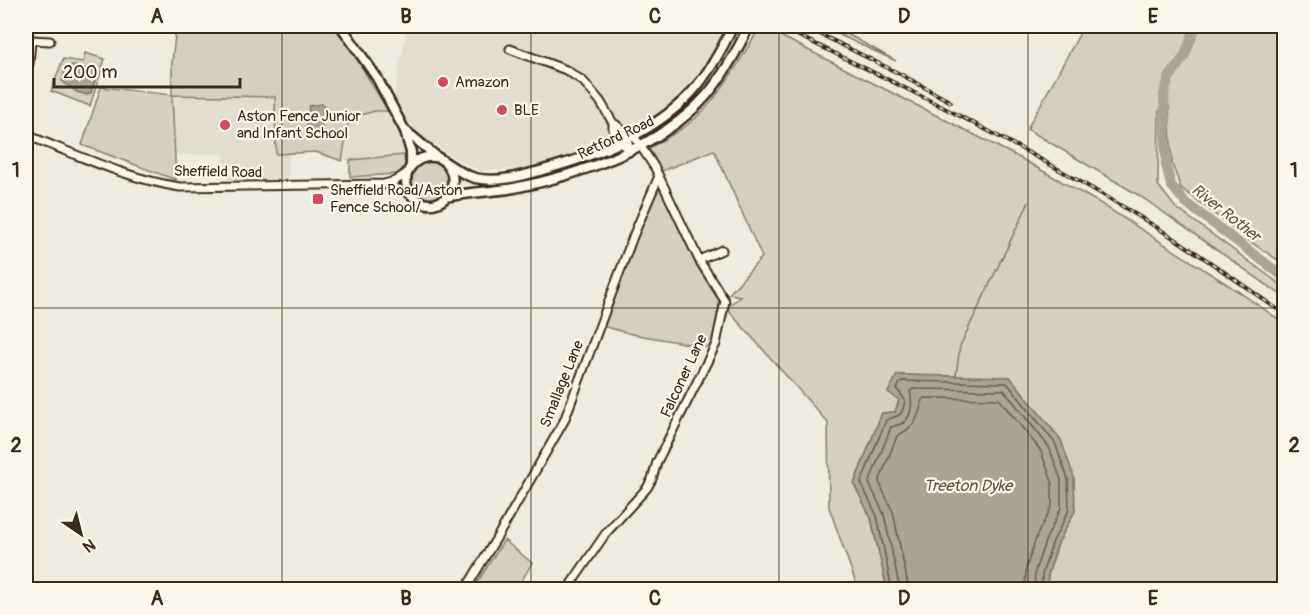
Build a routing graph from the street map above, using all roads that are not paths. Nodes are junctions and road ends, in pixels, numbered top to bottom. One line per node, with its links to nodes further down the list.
1 (341, 26): 9 (main road, Retford Road)
2 (733, 26): 11 (main road, Retford Road)
3 (748, 26): 12 (main road, Retford Road)
4 (26, 31): 5 (street)
5 (31, 40): 6 (street); 8 (street)
6 (50, 41)
7 (510, 49): 11 (street, Falconer Lane)
8 (29, 64)
9 (405, 131): 14 (main road, Retford Road); 15 (main road, Retford Road)
10 (26, 135): 17 (street, Sheffield Road)
11 (627, 139): 12 (street, Falconer Lane); 13 (street); 14 (main road, Retford Road)
12 (639, 145): 13 (main road, Retford Road); 16 (street, Falconer Lane)
13 (629, 150): 19 (main road, Retford Road)
14 (442, 160): 15 (main road); 19 (main road)
15 (409, 170): 17 (street, Sheffield Road); 18 (main road)
16 (659, 176): 21 (street, Falconer Lane); 23 (street, Smallage Lane)
17 (384, 184): 18 (street, Sheffield Road)
18 (411, 194): 19 (main road)
19 (446, 198)
20 (722, 250): 21 (street)
21 (699, 261): 22 (street, Falconer Lane)
22 (571, 584)
23 (465, 590)

